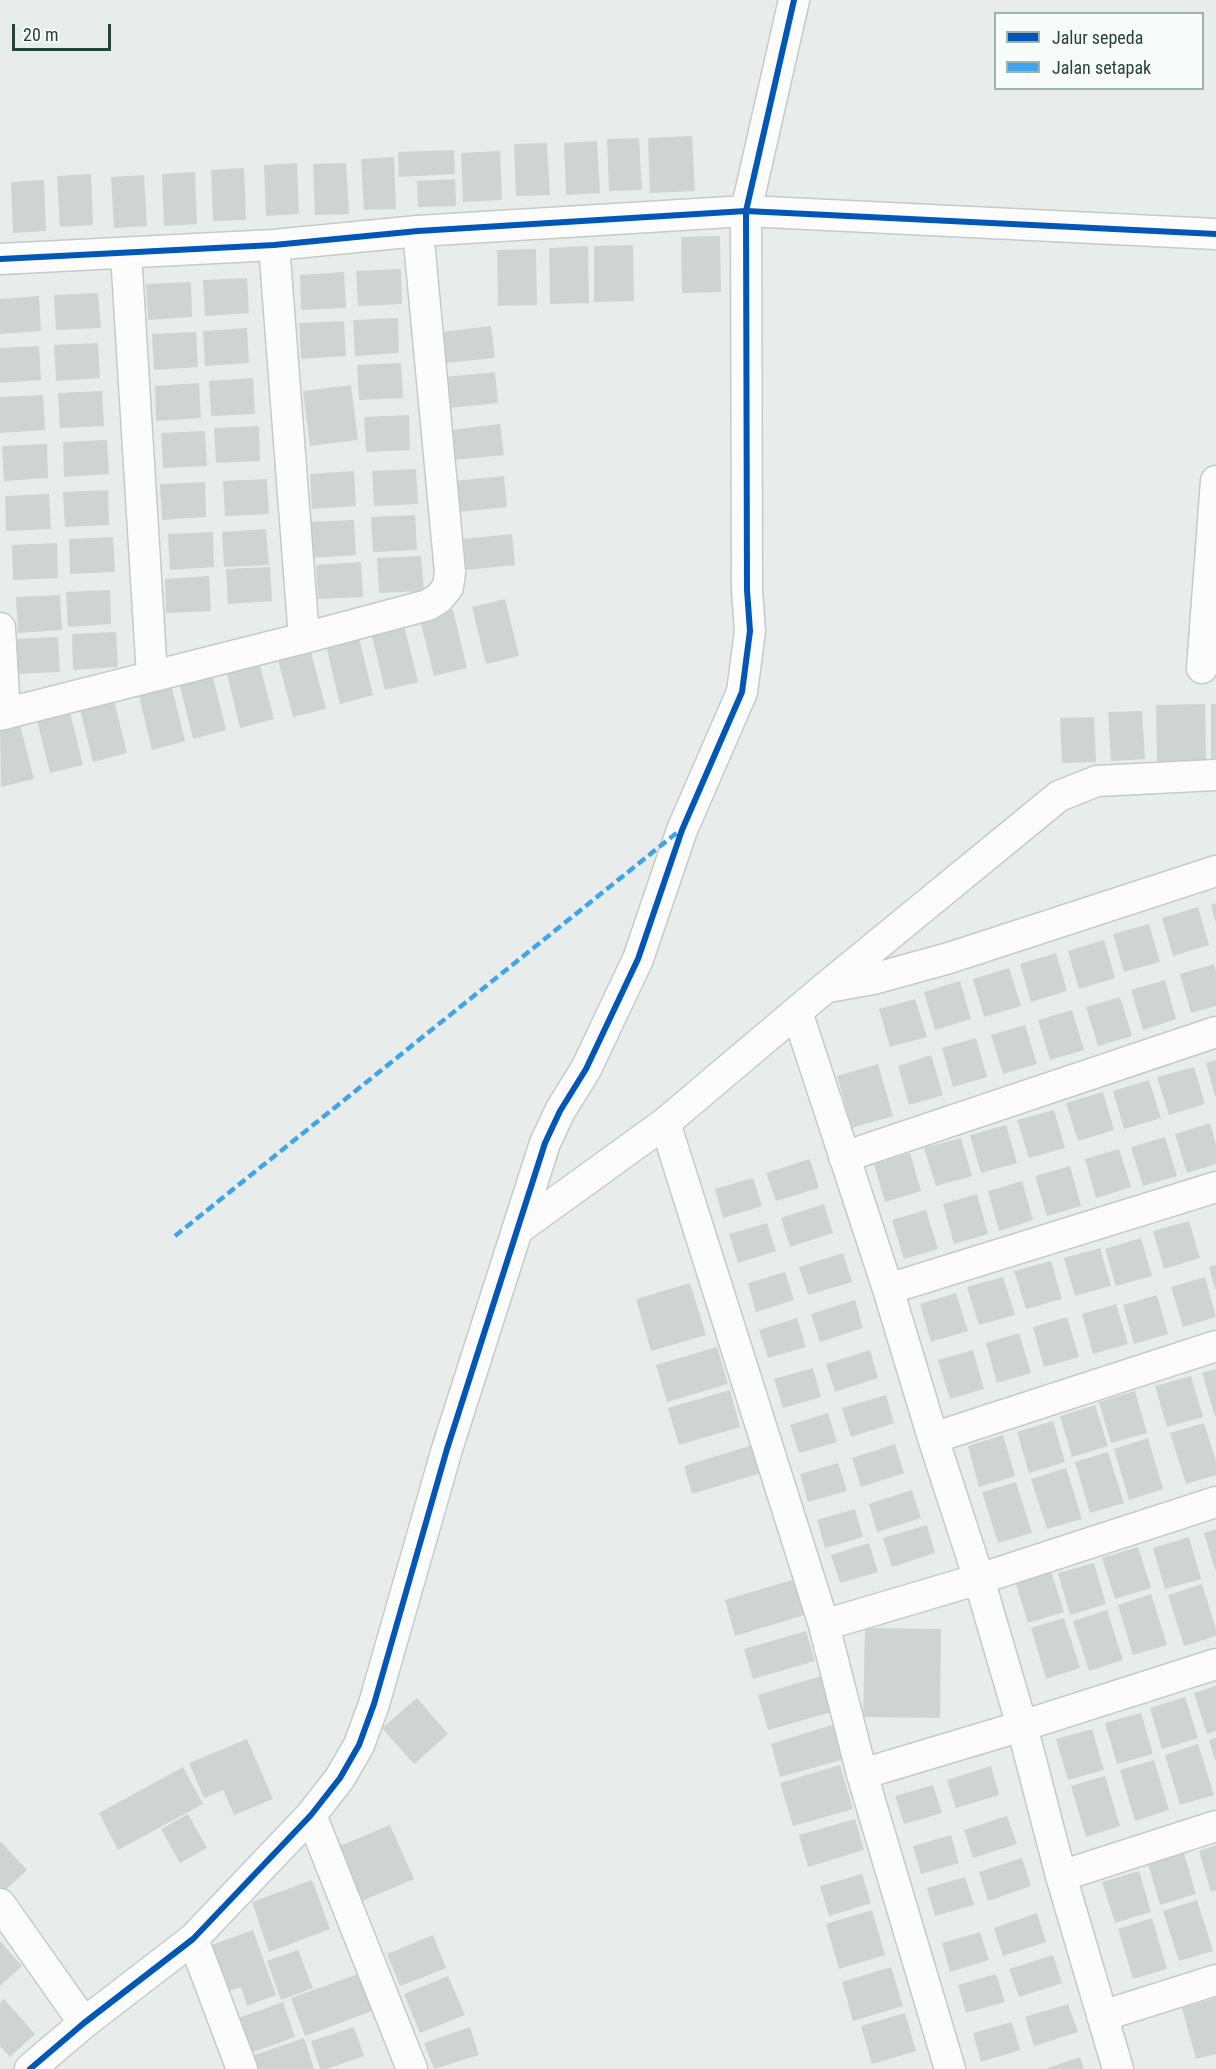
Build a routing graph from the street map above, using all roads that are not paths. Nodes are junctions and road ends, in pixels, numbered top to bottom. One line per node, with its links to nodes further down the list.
1 (794, 0): 2 (street)
2 (746, 211): 3 (street); 4 (street); 22 (street)
3 (418, 231): 5 (street); 10 (street)
4 (1216, 234)
5 (274, 245): 6 (street); 10 (street)
6 (126, 253): 7 (street); 12 (street)
7 (0, 259)
8 (1216, 481): 11 (street)
9 (0, 628): 13 (street)
10 (304, 639): 12 (street)
11 (1202, 668)
12 (152, 676): 13 (street)
13 (3, 715)
14 (1216, 775): 16 (street)
15 (1216, 871): 16 (street)
16 (826, 987): 17 (street)
17 (797, 1012): 19 (street); 20 (street)
18 (1216, 1032): 20 (street)
19 (666, 1123): 22 (street); 28 (street)
20 (844, 1157): 23 (street)
21 (1216, 1187): 23 (street)
22 (517, 1230): 32 (street)
23 (888, 1289): 25 (street)
24 (1216, 1346): 25 (street)
25 (933, 1438): 27 (street)
26 (1216, 1502): 27 (street)
27 (978, 1579): 28 (street); 30 (street)
28 (824, 1624): 31 (street)
29 (1216, 1664): 30 (street)
30 (1022, 1726): 31 (street); 34 (street)
31 (862, 1774): 43 (street)
32 (311, 1815): 36 (street); 42 (street)
33 (1216, 1826): 34 (street)
34 (1061, 1876): 38 (street)
35 (0, 1904): 39 (street)
36 (193, 1939): 39 (street); 41 (street)
37 (1216, 1980): 38 (street)
38 (1102, 2016): 44 (street)
39 (84, 2023): 40 (street)
40 (30, 2069)
41 (242, 2069)
42 (412, 2069)
43 (950, 2069)
44 (1118, 2069)

